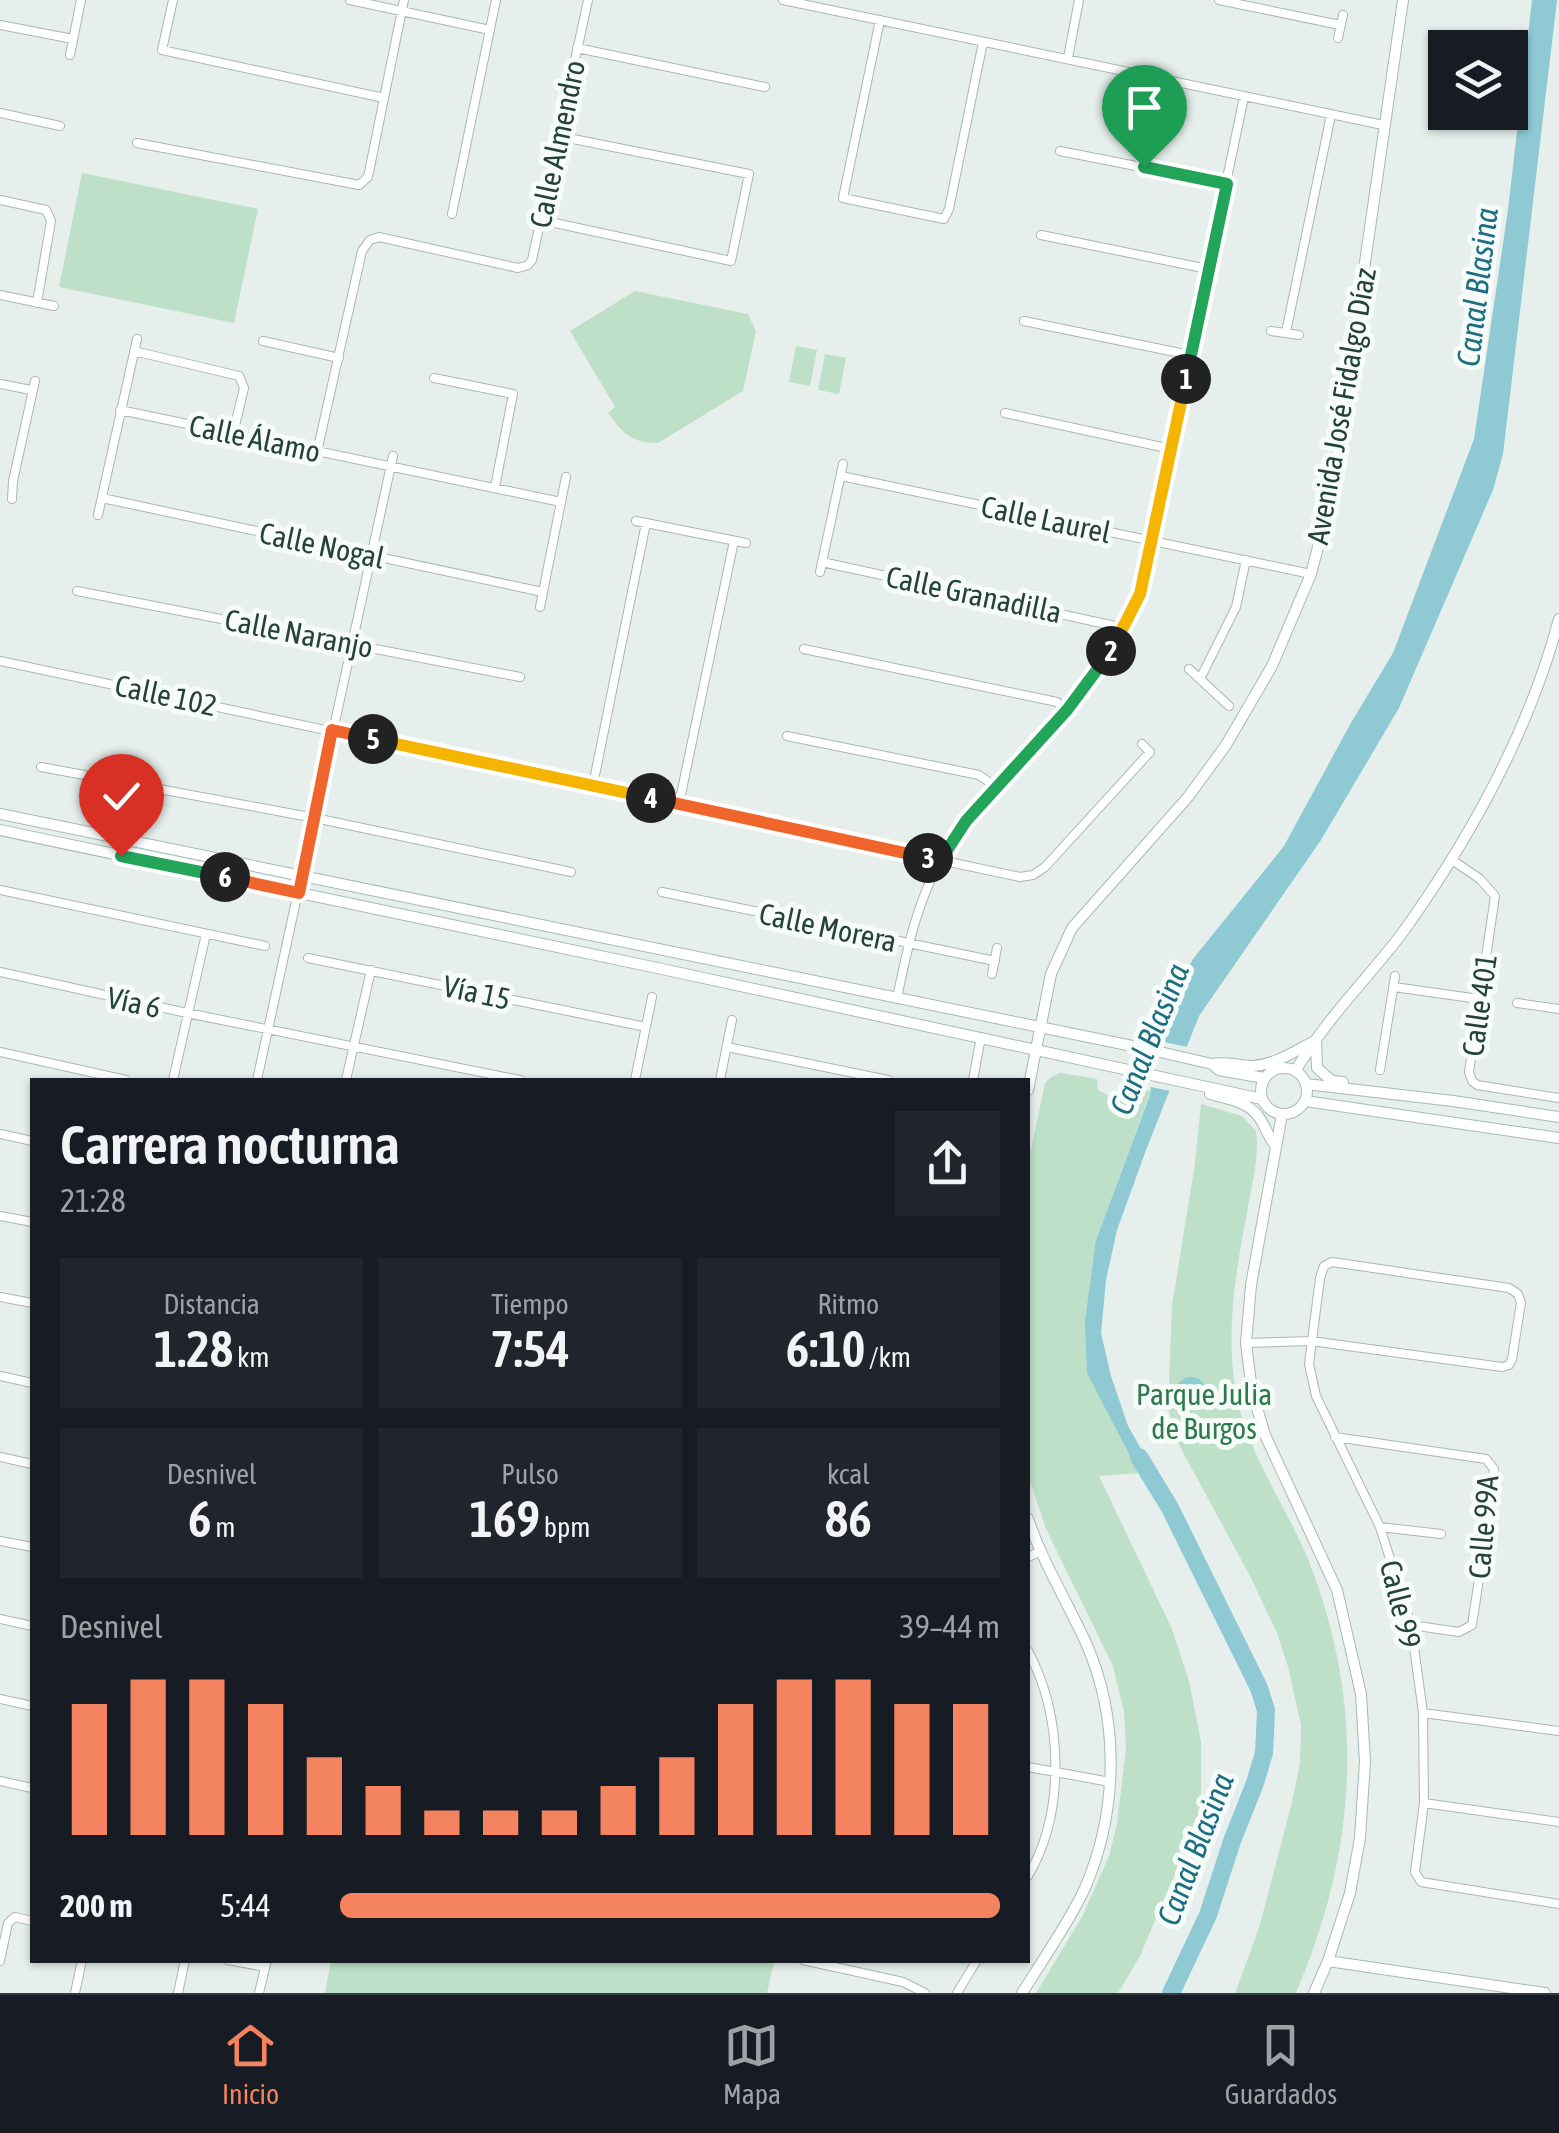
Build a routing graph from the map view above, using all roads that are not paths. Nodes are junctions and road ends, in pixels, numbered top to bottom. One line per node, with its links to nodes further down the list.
1 (81, 0): 18 (street)
2 (173, 0): 25 (street)
3 (350, 0): 11 (street)
4 (404, 0): 11 (street)
5 (496, 0): 16 (street)
6 (588, 0): 20 (street, Calle Almendro)
7 (784, 0): 13 (street)
8 (1080, 0): 22 (street)
9 (1219, 0): 15 (street)
10 (1403, 0): 28 (main road, Avenida José Fidalgo Díaz)
11 (402, 11): 16 (street); 25 (street)
12 (1343, 15): 15 (street)
13 (880, 20): 19 (street); 19 (street)
14 (0, 25): 18 (street)
15 (1340, 25): 17 (street)
16 (490, 30): 35 (street)
17 (1338, 38)
18 (72, 39): 21 (street)
19 (984, 42): 22 (street)
20 (577, 48): 23 (street); 30 (street, Calle Almendro)
21 (70, 56)
22 (1068, 58): 24 (street)
23 (766, 87)
24 (1244, 97): 27 (street); 33 (street)
25 (384, 98): 31 (street)
26 (0, 114): 29 (street)
27 (1331, 115): 28 (street); 44 (street)
28 (1384, 125): 76 (main road, Avenida José Fidalgo Díaz)
29 (60, 126)
30 (558, 136): 36 (street, Calle Almendro); 36 (street)
31 (138, 143)
32 (1060, 151): 33 (street)
33 (1227, 184): 38 (street)
34 (0, 200): 40 (street)
35 (452, 214)
36 (541, 220): 50 (street, Calle Almendro)
37 (1041, 235): 38 (street)
38 (1208, 269): 49 (street)
39 (0, 295): 40 (street)
40 (37, 303): 41 (street)
41 (54, 306)
42 (1024, 322): 49 (street)
43 (1271, 331): 44 (street)
44 (1286, 332): 45 (street)
45 (1299, 335)
46 (137, 339): 48 (street)
47 (263, 341): 50 (street)
48 (134, 351): 53 (street); 55 (street)
49 (1190, 355): 56 (street)
50 (339, 358): 57 (street, Calle Almendro)
51 (434, 378): 64 (street)
52 (0, 384): 63 (street)
53 (120, 410): 55 (street, Calle Álamo); 66 (street)
54 (1005, 413): 56 (street)
55 (233, 434): 57 (street, Calle Álamo)
56 (1171, 449): 70 (street)
57 (317, 452): 58 (street, Calle Álamo)
58 (392, 461): 64 (street, Calle Álamo); 72 (street)
59 (843, 464): 61 (street)
60 (566, 476): 67 (street)
61 (841, 476): 70 (street, Calle Laurel); 74 (street)
62 (0, 478): 63 (street)
63 (13, 481): 65 (street)
64 (495, 488): 67 (street, Calle Álamo)
65 (12, 498)
66 (102, 498): 68 (street); 72 (street, Calle Nogal)
67 (562, 502): 78 (street)
68 (98, 516)
69 (734, 540): 71 (street); 94 (street); 96 (street)
70 (1151, 541): 73 (street, Calle Laurel); 81 (street)
71 (746, 543)
72 (370, 556): 78 (street, Calle Nogal); 82 (street)
73 (1246, 560): 76 (street, Calle Laurel); 87 (street)
74 (822, 562): 75 (street); 81 (street, Calle Granadilla)
75 (820, 572)
76 (1311, 574): 126 (main road, Avenida José Fidalgo Díaz)
77 (77, 591): 82 (street, Calle Naranjo)
78 (543, 592): 79 (street)
79 (540, 607)
80 (1559, 619): 100 (main road)
81 (1124, 628): 89 (street)
82 (352, 643): 86 (street, Calle Naranjo); 90 (street)
83 (804, 650): 89 (street)
84 (0, 660): 90 (street, Calle 102)
85 (1189, 669): 87 (street)
86 (520, 677)
87 (1200, 679): 88 (street)
88 (1229, 706)
89 (1067, 710): 95 (street)
90 (332, 730): 94 (street, Calle 102); 98 (street)
91 (787, 736): 95 (street)
92 (1142, 744): 101 (street, Calle 102)
93 (41, 767): 98 (street)
94 (593, 785): 96 (street, Calle 102)
95 (996, 787): 101 (street)
96 (679, 804): 101 (street, Calle 102)
97 (0, 814): 103 (main road)
98 (315, 818): 102 (street); 103 (street)
99 (0, 830): 106 (main road)
100 (1452, 860): 120 (street, Calle 401); 129 (main road)
101 (940, 861): 108 (street)
102 (571, 872)
103 (303, 878): 106 (street); 119 (main road)
104 (0, 890): 107 (street)
105 (662, 892): 108 (street, Calle Morera)
106 (299, 893): 127 (street); 128 (main road)
107 (206, 934): 109 (street); 123 (street)
108 (908, 944): 112 (street, Calle Morera); 119 (street)
109 (265, 946)
110 (998, 948): 112 (street)
111 (308, 958): 113 (street, Vía 15)
112 (995, 961): 115 (street)
113 (370, 970): 125 (street, Vía 15); 130 (street)
114 (0, 972): 123 (street, Vía 6)
115 (992, 974)
116 (1396, 976): 117 (street)
117 (1394, 987): 120 (street); 135 (street)
118 (652, 997): 125 (street)
119 (898, 998): 126 (main road)
120 (1480, 999): 151 (street, Calle 401)
121 (1517, 1003): 122 (street)
122 (1559, 1009)
123 (187, 1013): 127 (street, Vía 6); 138 (street)
124 (732, 1020): 131 (street)
125 (646, 1027): 142 (street)
126 (1040, 1028): 132 (main road, Avenida José Fidalgo Díaz); 134 (main road)
127 (267, 1030): 130 (street); 139 (street)
128 (981, 1037): 132 (main road); 145 (street)
129 (1316, 1040): 134 (main road); 136 (main road); 150 (main road)
130 (353, 1046): 140 (street); 141 (street)
131 (727, 1047): 143 (street); 144 (street)
132 (1035, 1050): 147 (main road, Avenida José Fidalgo Díaz); 149 (main road)
133 (0, 1052): 137 (street)
134 (1207, 1063): 146 (main road)
135 (1380, 1070)
136 (1295, 1071): 146 (main road); 148 (main road)
137 (117, 1078)
138 (173, 1078)
139 (257, 1078)
140 (346, 1078)
141 (510, 1078)
142 (635, 1078)
143 (720, 1078)
144 (878, 1078)
145 (973, 1078)
146 (1264, 1078): 152 (main road)
147 (1030, 1079)
148 (1306, 1084): 150 (main road); 153 (main road)
149 (1196, 1087): 152 (main road); 159 (main road)
150 (1377, 1093): 155 (main road)
151 (1559, 1098)
152 (1262, 1099): 154 (main road)
153 (1305, 1101): 154 (main road); 157 (main road)
154 (1282, 1114): 159 (main road)
155 (1559, 1117)
156 (0, 1134): 158 (street)
157 (1559, 1138)
158 (30, 1141)
159 (1276, 1146): 165 (main road)
160 (0, 1216): 161 (street)
161 (30, 1222)
162 (0, 1297): 163 (street)
163 (30, 1304)
164 (1311, 1341): 164 (street, Calle 99); 165 (street); 168 (street, Calle 99)
165 (1246, 1343): 195 (main road)
166 (0, 1376): 167 (street)
167 (30, 1383)
168 (1335, 1438): 171 (street, Calle 99); 177 (street, Calle 99A)
169 (0, 1458): 170 (street)
170 (30, 1464)
171 (1380, 1527): 172 (street); 177 (street, Calle 99)
172 (1441, 1534)
173 (0, 1541): 174 (street)
174 (30, 1547)
175 (1033, 1555): 187 (main road)
176 (0, 1620): 178 (street)
177 (1410, 1625): 182 (street, Calle 99)
178 (30, 1626)
179 (1030, 1655): 185 (street)
180 (0, 1700): 181 (street)
181 (30, 1706)
182 (1423, 1713): 183 (street); 189 (street, Calle 99)
183 (1558, 1728)
184 (1030, 1766): 185 (street)
185 (1055, 1772): 187 (street); 191 (street)
186 (0, 1781): 188 (street)
187 (1110, 1782): 206 (main road)
188 (30, 1788)
189 (1424, 1803): 190 (street); 192 (street, Calle 99)
190 (1559, 1822)
191 (1030, 1868)
192 (1559, 1904)
193 (30, 1920): 194 (street)
194 (0, 1961)
195 (1328, 1961): 207 (main road); 208 (main road)
196 (81, 1963): 201 (street)
197 (184, 1963): 202 (street)
198 (266, 1963): 203 (street)
199 (817, 1963): 204 (street)
200 (975, 1963): 205 (street)
201 (76, 1993)
202 (178, 1993)
203 (259, 1993)
204 (925, 1993)
205 (957, 1993)
206 (1022, 1993)
207 (1314, 1993)
208 (1545, 1993)

